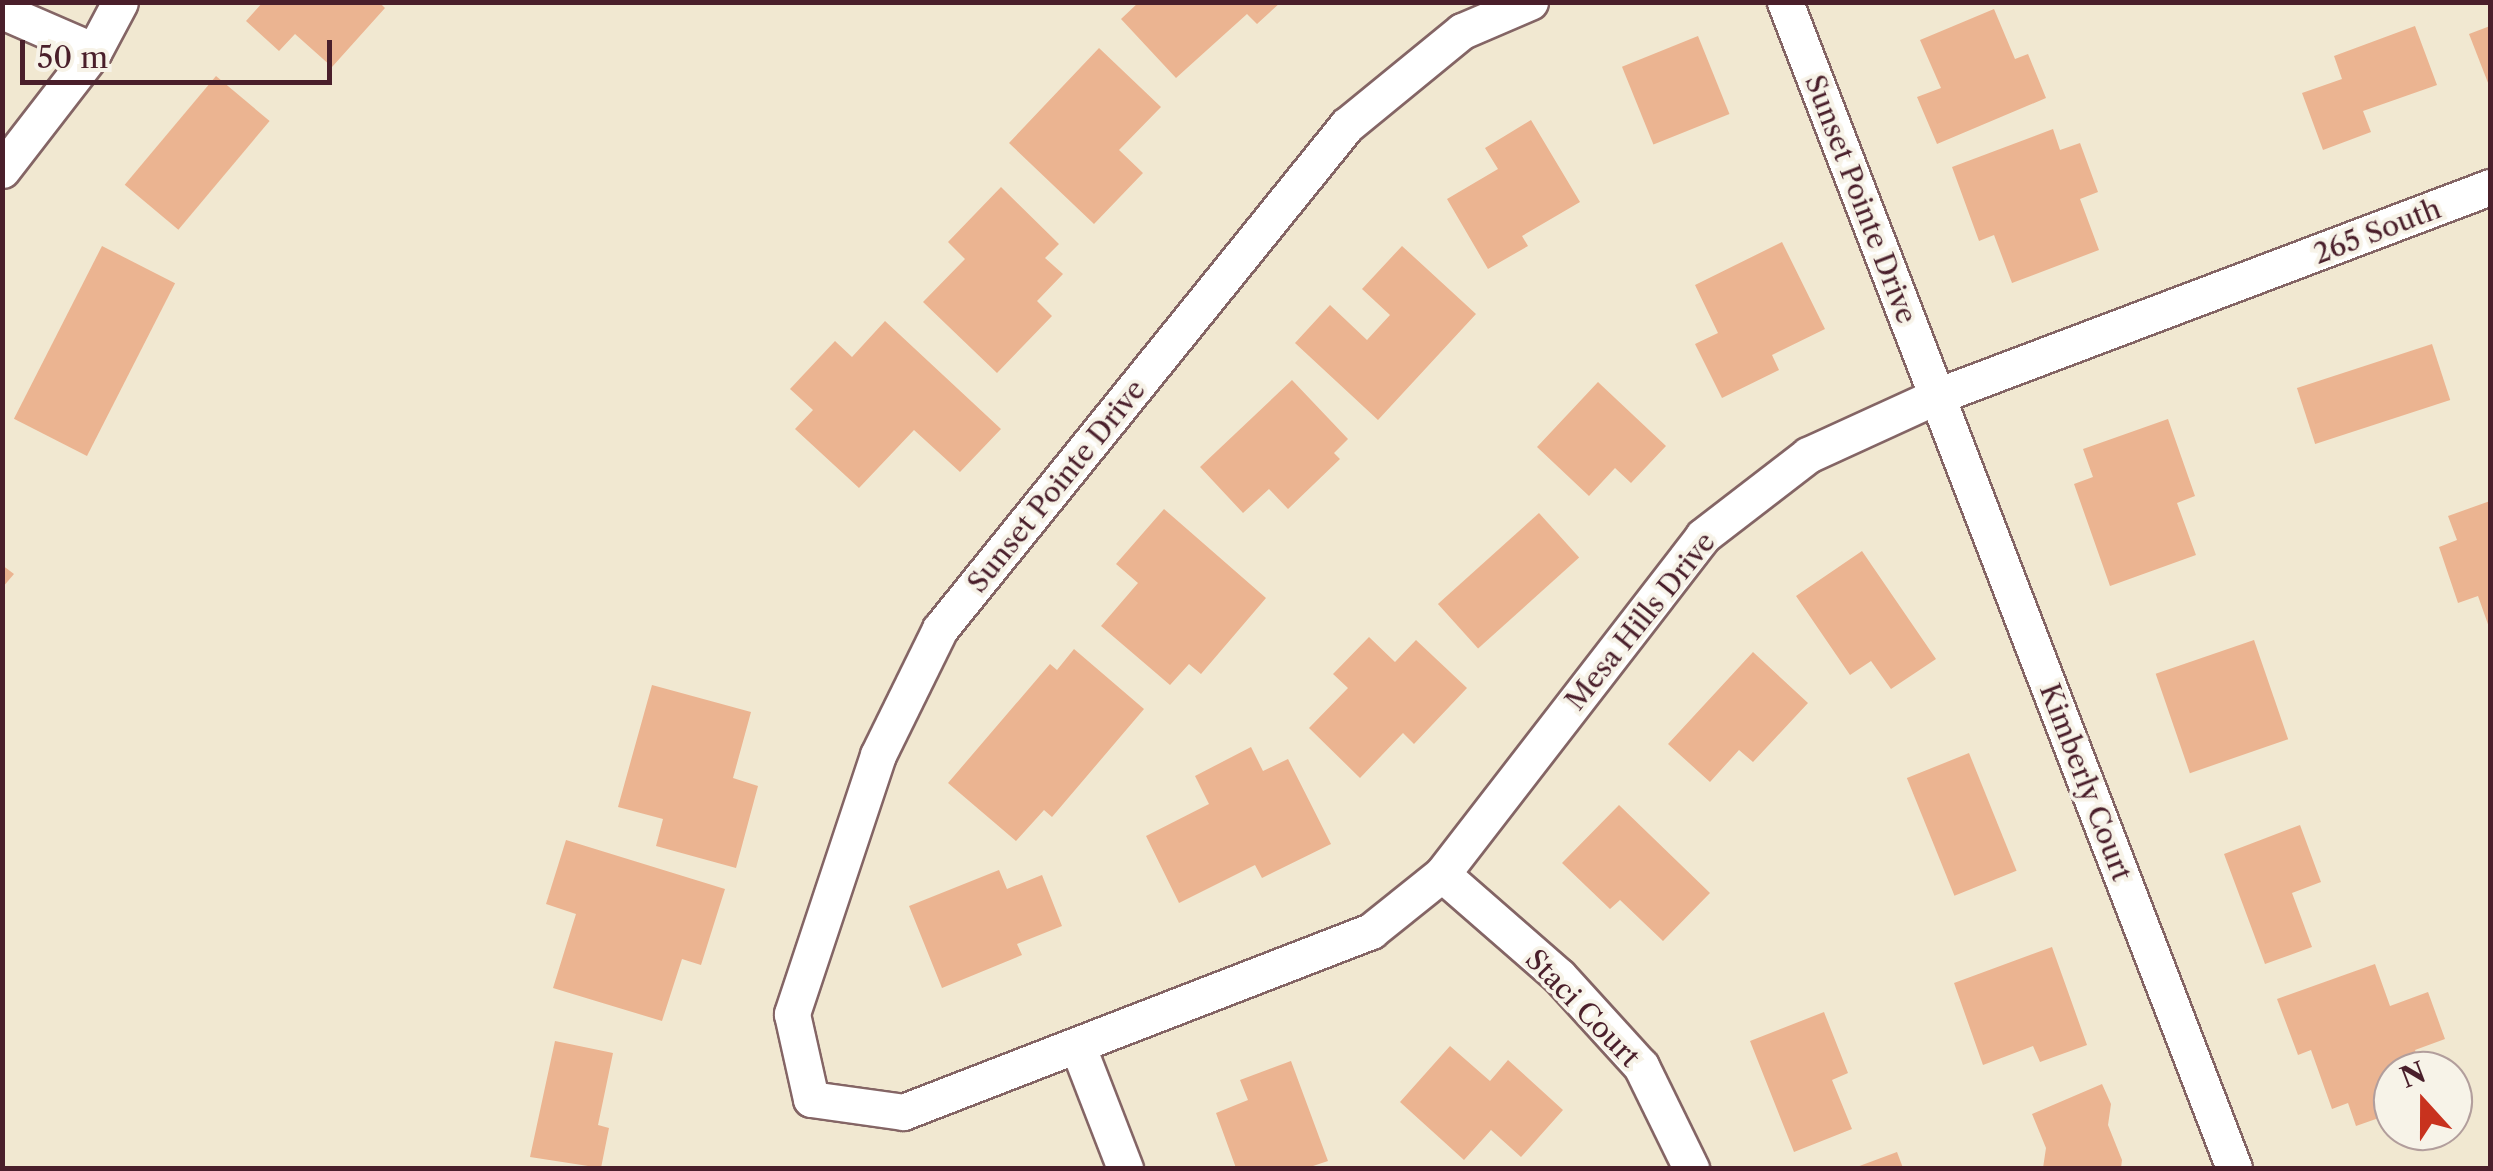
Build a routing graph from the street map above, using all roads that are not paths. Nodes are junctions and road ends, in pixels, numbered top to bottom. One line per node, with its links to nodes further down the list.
1 (120, 2): 5 (street)
2 (1530, 2): 12 (street, Sunset Pointe Drive)
3 (1786, 2): 9 (street, Sunset Pointe Drive)
4 (2, 11): 5 (street)
5 (94, 51): 6 (street)
6 (2, 170)
7 (2490, 187): 8 (street, 265 South)
8 (2263, 275): 9 (street, Mesa Hills Drive)
9 (1937, 396): 10 (street, Mesa Hills Drive); 15 (street, Kimberly Court)
10 (1442, 874): 11 (street, Mesa Hills Drive); 14 (street, Staci Court)
11 (1078, 1046): 12 (street, Mesa Hills Drive); 13 (street)
12 (811, 1099)
13 (1125, 1168)
14 (1691, 1168)
15 (2234, 1168)

